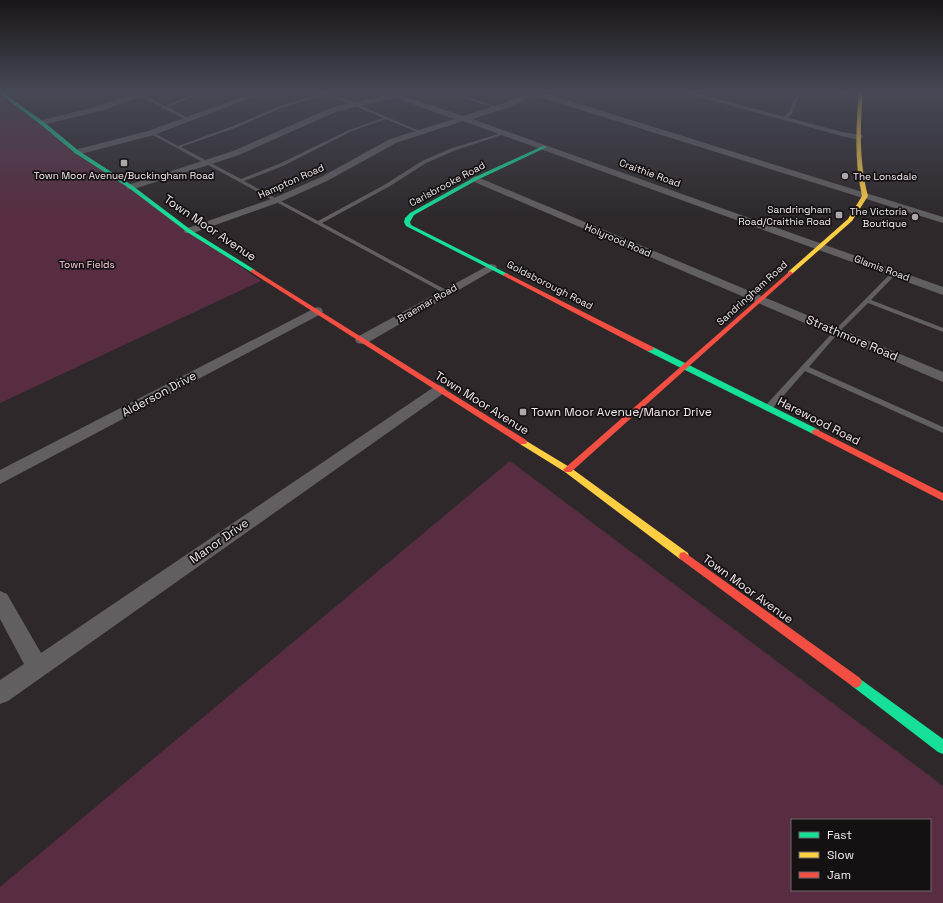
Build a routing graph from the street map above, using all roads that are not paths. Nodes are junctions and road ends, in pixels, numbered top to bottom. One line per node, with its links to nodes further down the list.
1 (54, 133): 14 (street, Town Moor Avenue)
2 (151, 133): 12 (lane); 14 (street)
3 (217, 133): 12 (lane)
4 (280, 133): 15 (street)
5 (345, 133): 17 (lane)
6 (417, 133): 20 (street, Hampton Road)
7 (506, 133): 13 (street, Craithie Road); 23 (lane)
8 (664, 133): 19 (street)
9 (842, 133): 11 (street)
10 (858, 133): 11 (street)
11 (858, 137): 19 (street)
12 (178, 147): 15 (lane)
13 (545, 148): 16 (street, Carisbrooke Road); 25 (street, Craithie Road)
14 (77, 152): 18 (street, Town Moor Avenue)
15 (208, 163): 17 (lane); 18 (street)
16 (475, 179): 22 (street, Carisbrooke Road); 30 (street, Holyrood Road)
17 (241, 181): 20 (lane)
18 (131, 187): 24 (street, Town Moor Avenue)
19 (865, 196): 21 (street); 25 (street, Sandringham Road)
20 (277, 200): 23 (lane); 24 (street, Hampton Road)
21 (943, 220)
22 (406, 222): 26 (street, Goldsborough Road)
23 (318, 223): 29 (lane)
24 (189, 231): 32 (street, Town Moor Avenue)
25 (820, 246): 27 (street, Glamis Road); 30 (street, Sandringham Road)
26 (491, 267): 29 (street, Braemar Road); 36 (street, Goldsborough Road)
27 (894, 273): 28 (street, Glamis Road); 31 (lane)
28 (943, 291)
29 (446, 292): 35 (street, Braemar Road)
30 (761, 300): 34 (street, Strathmore Road); 36 (street, Sandringham Road)
31 (867, 301): 33 (lane); 34 (lane)
32 (317, 311): 35 (street, Town Moor Avenue); 43 (street, Alderson Drive)
33 (943, 330)
34 (837, 331): 37 (lane); 38 (street, Strathmore Road)
35 (362, 340): 39 (street, Town Moor Avenue)
36 (685, 366): 40 (street, Harewood Road); 42 (street, Sandringham Road)
37 (805, 368): 40 (lane); 41 (lane)
38 (943, 376)
39 (439, 390): 42 (street, Town Moor Avenue); 46 (street, Manor Drive)
40 (768, 408): 44 (street, Harewood Road)
41 (943, 430)
42 (568, 470): 48 (street, Town Moor Avenue)
43 (0, 478)
44 (943, 497)
45 (0, 600): 46 (street)
46 (37, 667): 47 (street, Manor Drive)
47 (0, 693)
48 (943, 747)

